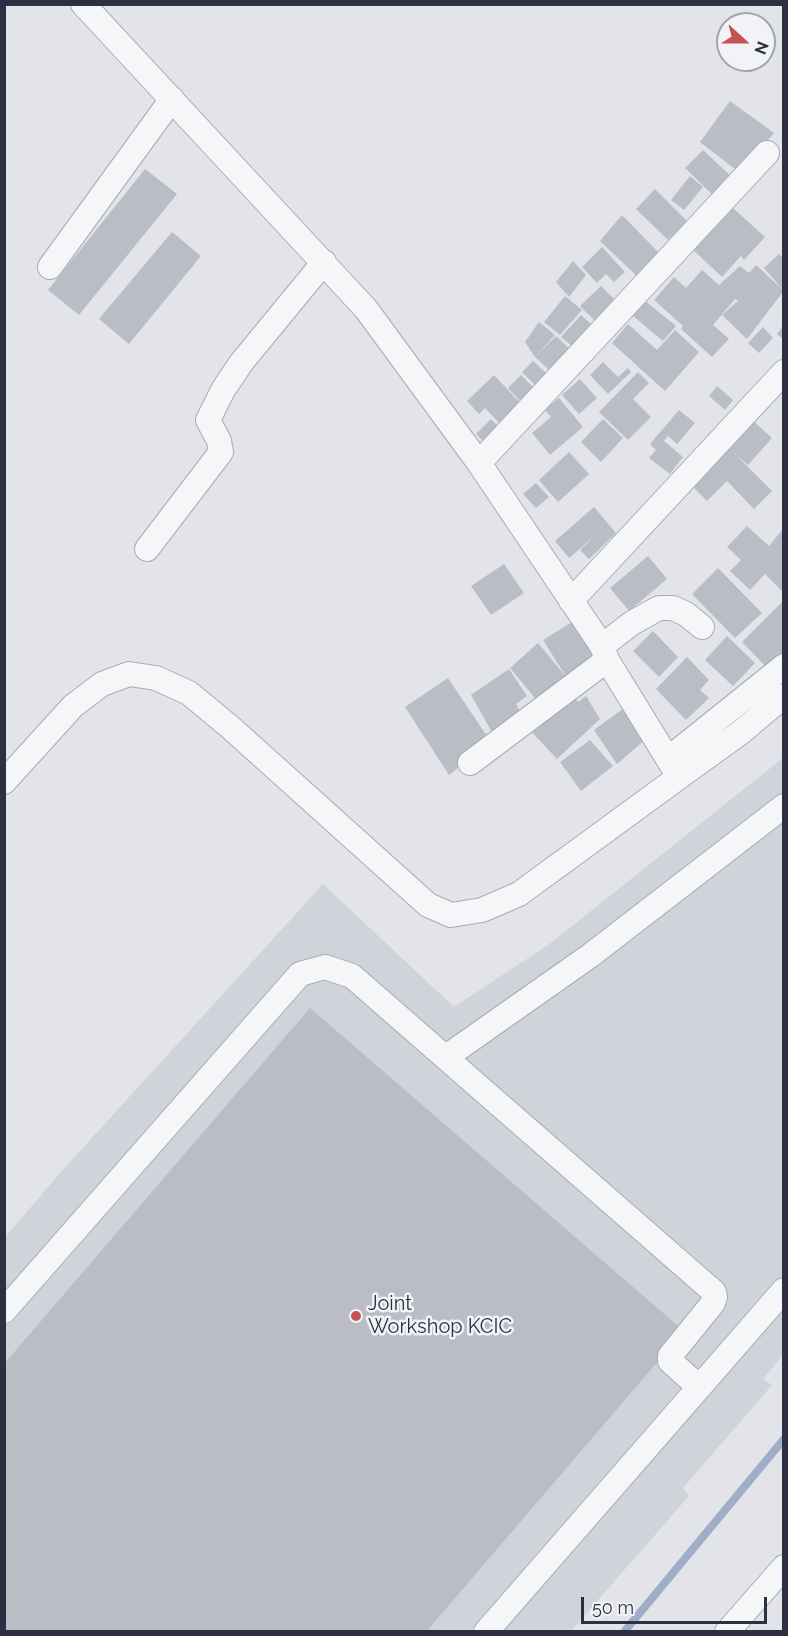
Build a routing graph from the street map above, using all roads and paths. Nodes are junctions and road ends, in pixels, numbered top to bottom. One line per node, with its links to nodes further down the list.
1 (83, 4): 2 (street)
2 (172, 99): 4 (street); 5 (street)
3 (767, 153): 7 (street)
4 (324, 262): 7 (street); 8 (street)
5 (50, 267)
6 (783, 372): 9 (street)
7 (479, 463): 9 (street)
8 (147, 549)
9 (571, 601): 11 (street)
10 (702, 627): 11 (street)
11 (604, 653): 14 (street); 15 (street)
12 (783, 666): 15 (street)
13 (783, 696): 15 (street)
14 (470, 764)
15 (674, 768): 16 (street)
16 (4, 782)
17 (783, 806): 18 (street)
18 (446, 1057): 20 (street); 21 (street)
19 (783, 1290): 21 (street)
20 (4, 1311)
21 (699, 1387): 23 (street)
22 (783, 1567): 24 (street)
23 (486, 1632)
24 (727, 1632)

